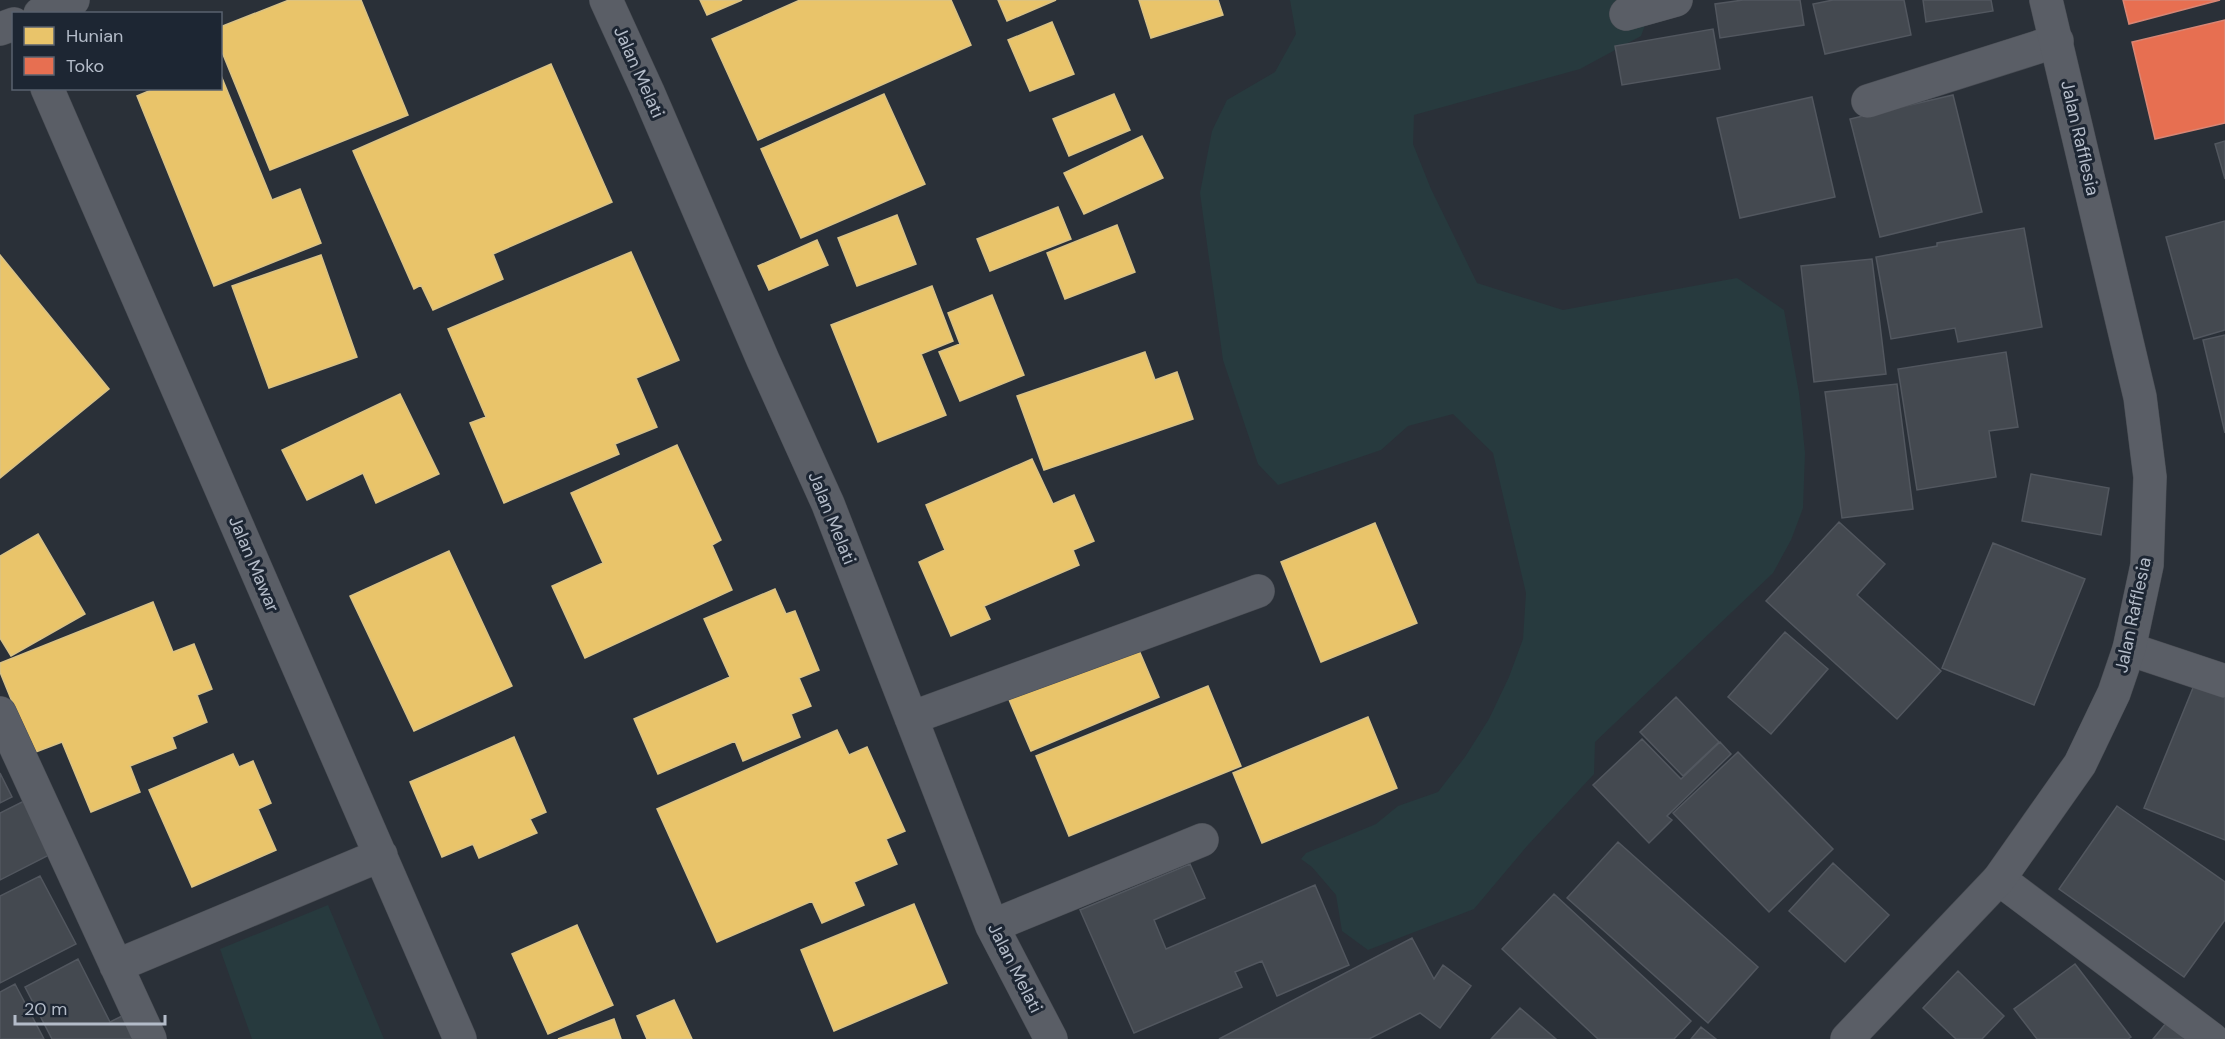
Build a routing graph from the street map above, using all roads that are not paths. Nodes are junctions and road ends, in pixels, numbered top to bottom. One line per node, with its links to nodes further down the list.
1 (73, 0): 5 (street)
2 (606, 0): 14 (street, Jalan Melati)
3 (1676, 0): 6 (street)
4 (2046, 0): 7 (street, Jalan Rafflesia)
5 (45, 12)
6 (1626, 14)
7 (2057, 41): 9 (street); 11 (street, Jalan Rafflesia)
8 (48, 90): 16 (street, Jalan Mawar)
9 (1868, 101)
10 (1258, 591): 14 (street)
11 (2129, 649): 12 (street); 17 (street, Jalan Rafflesia)
12 (2225, 681)
13 (0, 712): 19 (street)
14 (911, 718): 18 (street, Jalan Melati)
15 (1203, 840): 18 (street)
16 (381, 855): 19 (street); 21 (street, Jalan Mawar)
17 (1999, 879): 23 (street, Jalan Rafflesia); 24 (street)
18 (992, 926): 22 (street, Jalan Melati)
19 (116, 966): 20 (street)
20 (150, 1039)
21 (460, 1039)
22 (1051, 1039)
23 (1847, 1039)
24 (2212, 1039)

